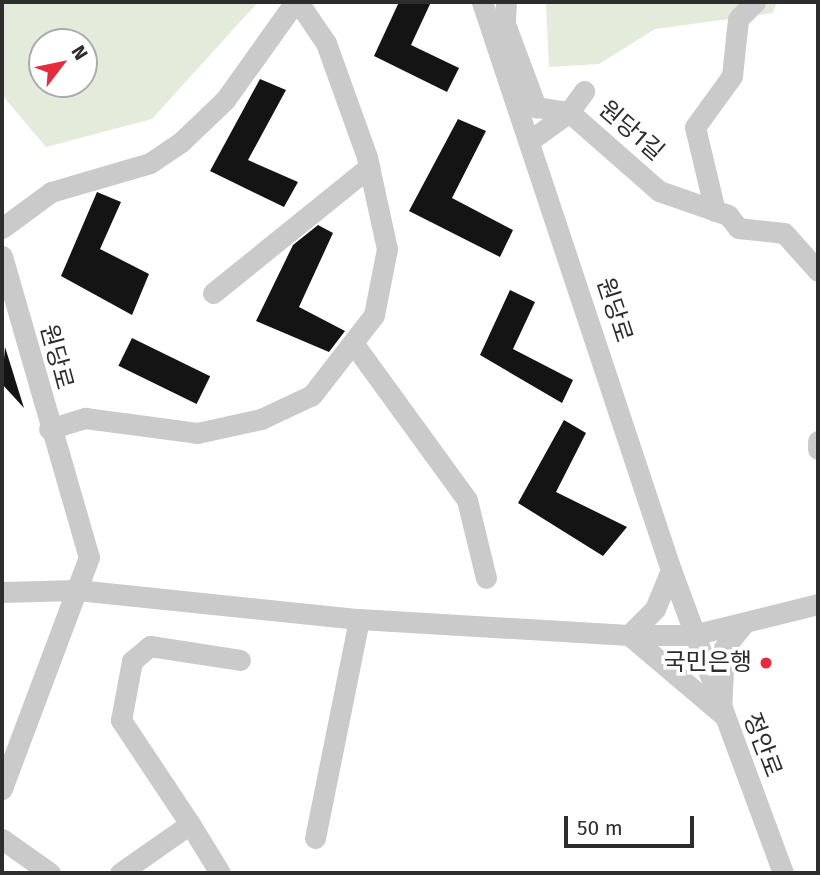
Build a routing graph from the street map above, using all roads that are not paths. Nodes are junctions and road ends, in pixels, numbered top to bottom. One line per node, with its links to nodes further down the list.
1 (296, 2): 8 (street); 10 (street)
2 (482, 2): 7 (street, 원당로)
3 (506, 2): 6 (street, 원당1길)
4 (755, 2): 9 (street, 원당1길)
5 (584, 90): 6 (street)
6 (569, 112): 7 (street); 9 (street, 원당1길)
7 (532, 139): 18 (street, 원당로)
8 (369, 167): 13 (street); 14 (street)
9 (715, 211): 12 (street, 원당1길)
10 (2, 228)
11 (2, 256): 15 (street, 원당로)
12 (818, 271)
13 (213, 293)
14 (353, 343): 15 (street); 19 (street)
15 (49, 429): 20 (street, 원당로)
16 (818, 441): 17 (street)
17 (818, 449)
18 (671, 570): 25 (street); 26 (street, 원당로)
19 (486, 578)
20 (77, 590): 21 (street); 23 (street); 29 (street, 원당로)
21 (2, 592)
22 (818, 604): 24 (street)
23 (359, 619): 25 (street); 31 (street)
24 (745, 622): 26 (street); 28 (street)
25 (629, 635): 26 (street); 28 (street)
26 (693, 635): 28 (street, 정안로)
27 (240, 660): 30 (street)
28 (721, 713): 36 (street, 정안로)
29 (2, 789)
30 (190, 824): 34 (street); 35 (street)
31 (315, 838)
32 (2, 839): 33 (street)
33 (50, 873)
34 (120, 873)
35 (220, 873)
36 (783, 873)

